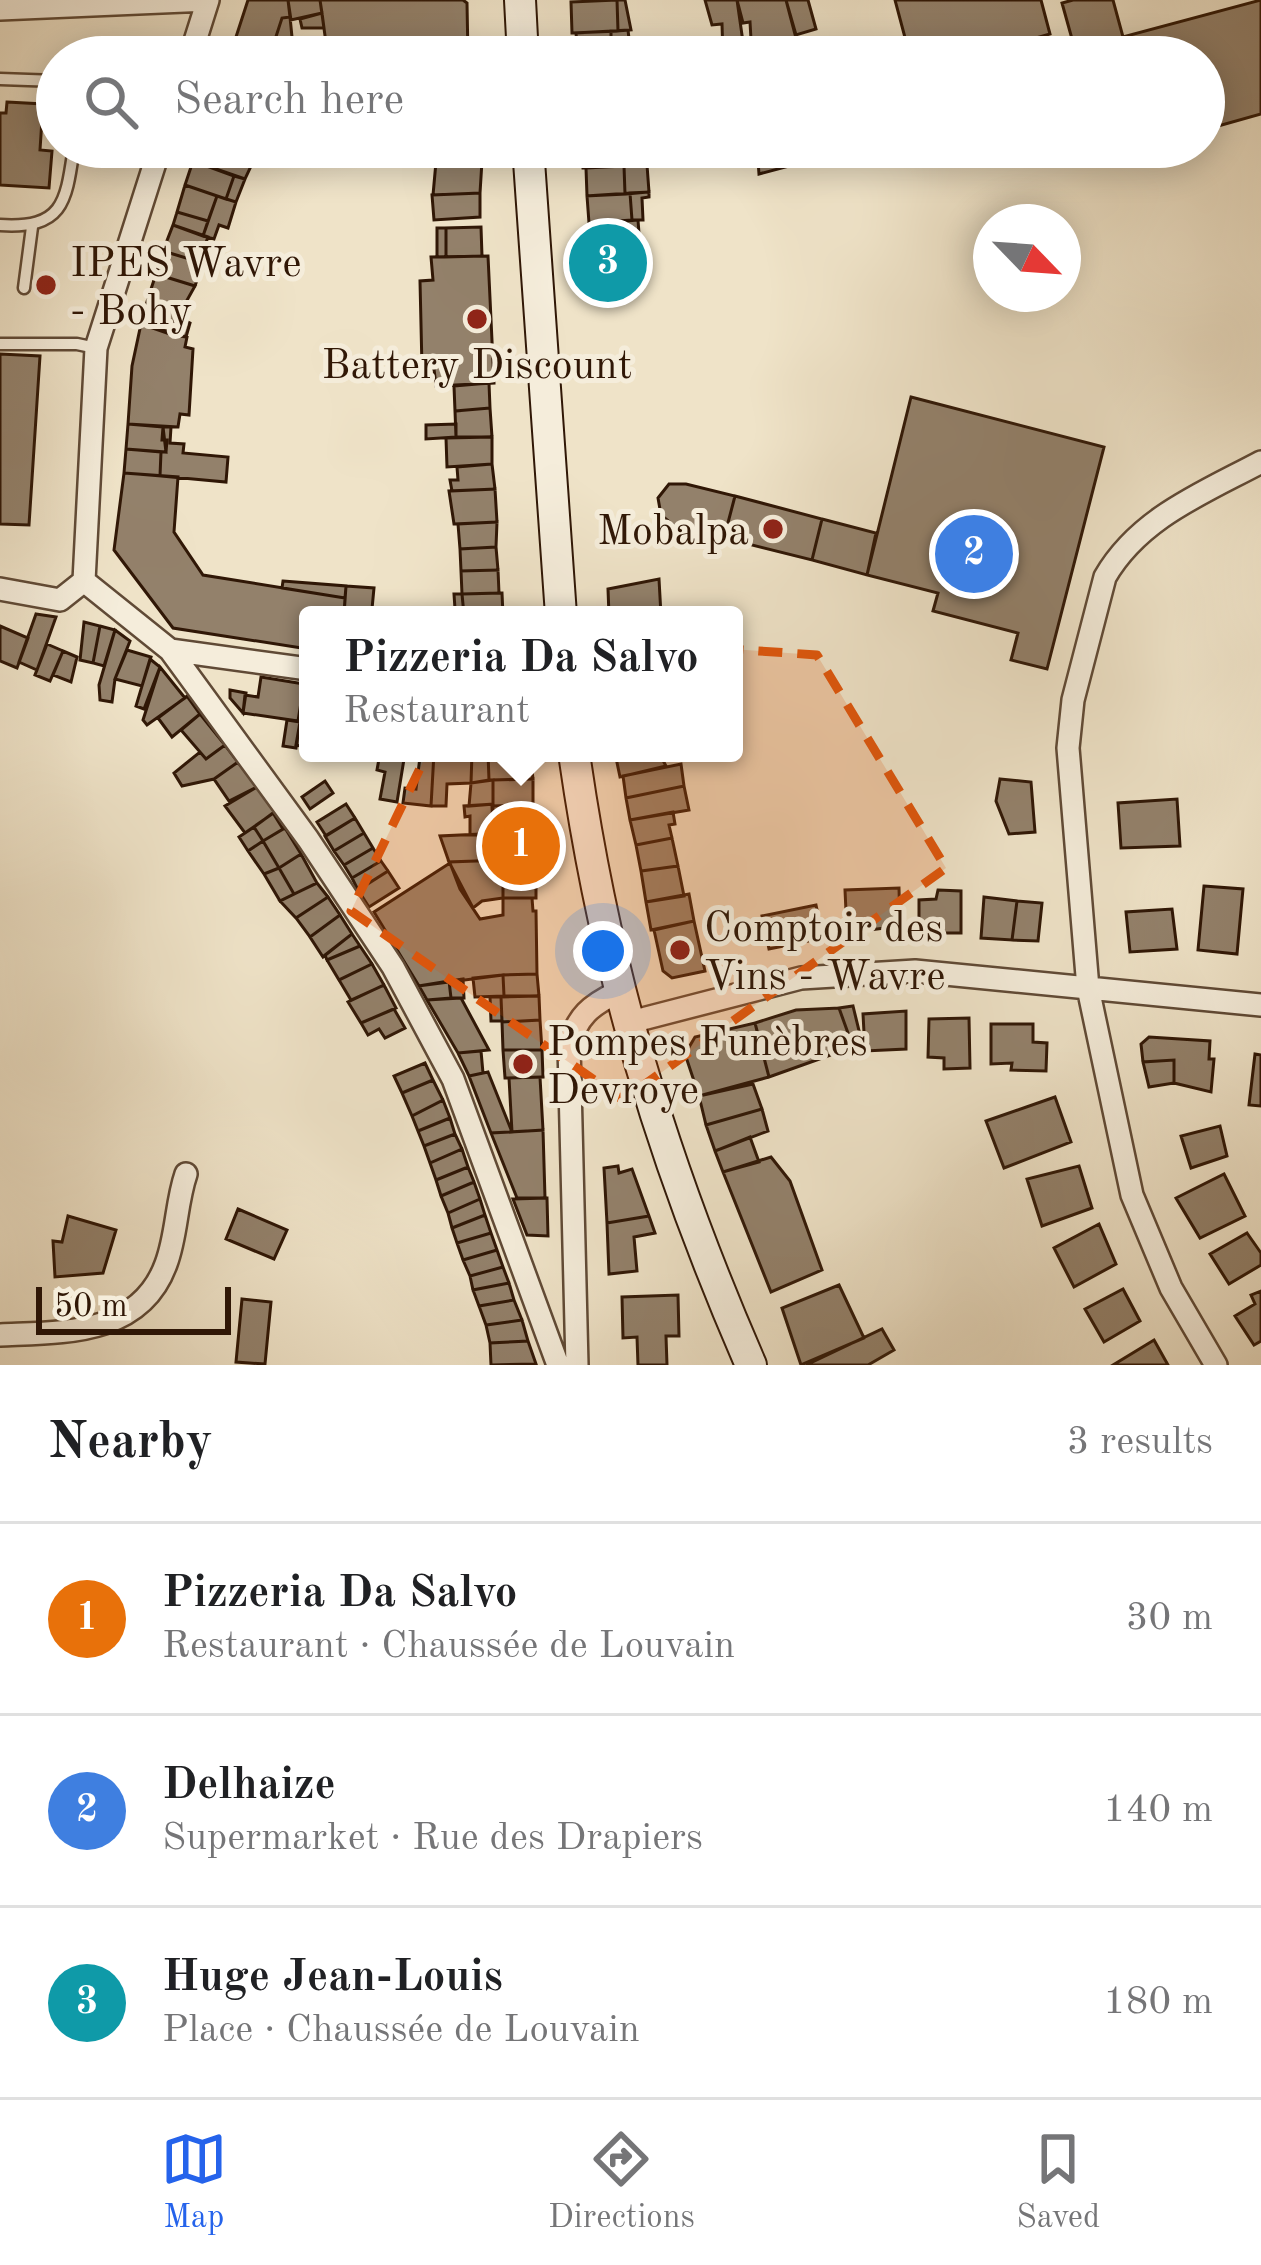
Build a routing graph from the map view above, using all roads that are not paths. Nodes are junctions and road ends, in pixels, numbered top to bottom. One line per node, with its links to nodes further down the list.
1 (208, 0): 3 (street); 4 (street)
2 (520, 0): 5 (main road)
3 (0, 9)
4 (197, 36)
5 (522, 36)
6 (0, 79): 7 (lane)
7 (36, 80)
8 (71, 168): 12 (lane)
9 (153, 168): 15 (street)
10 (529, 168): 19 (main road)
11 (0, 225): 12 (lane)
12 (32, 227): 13 (lane)
13 (24, 288)
14 (0, 344): 15 (lane)
15 (96, 348): 17 (street)
16 (1261, 462): 23 (street)
17 (84, 581): 18 (street); 20 (street)
18 (0, 589)
19 (560, 606)
20 (170, 650): 21 (street); 29 (street)
21 (299, 668)
22 (575, 762): 24 (main road)
23 (1088, 988): 25 (street); 26 (street); 32 (street)
24 (618, 992): 26 (main road); 30 (street)
25 (1261, 1005)
26 (627, 1023): 31 (main road)
27 (186, 1174): 28 (street)
28 (0, 1335)
29 (558, 1365)
30 (578, 1365)
31 (751, 1365)
32 (1216, 1365)

